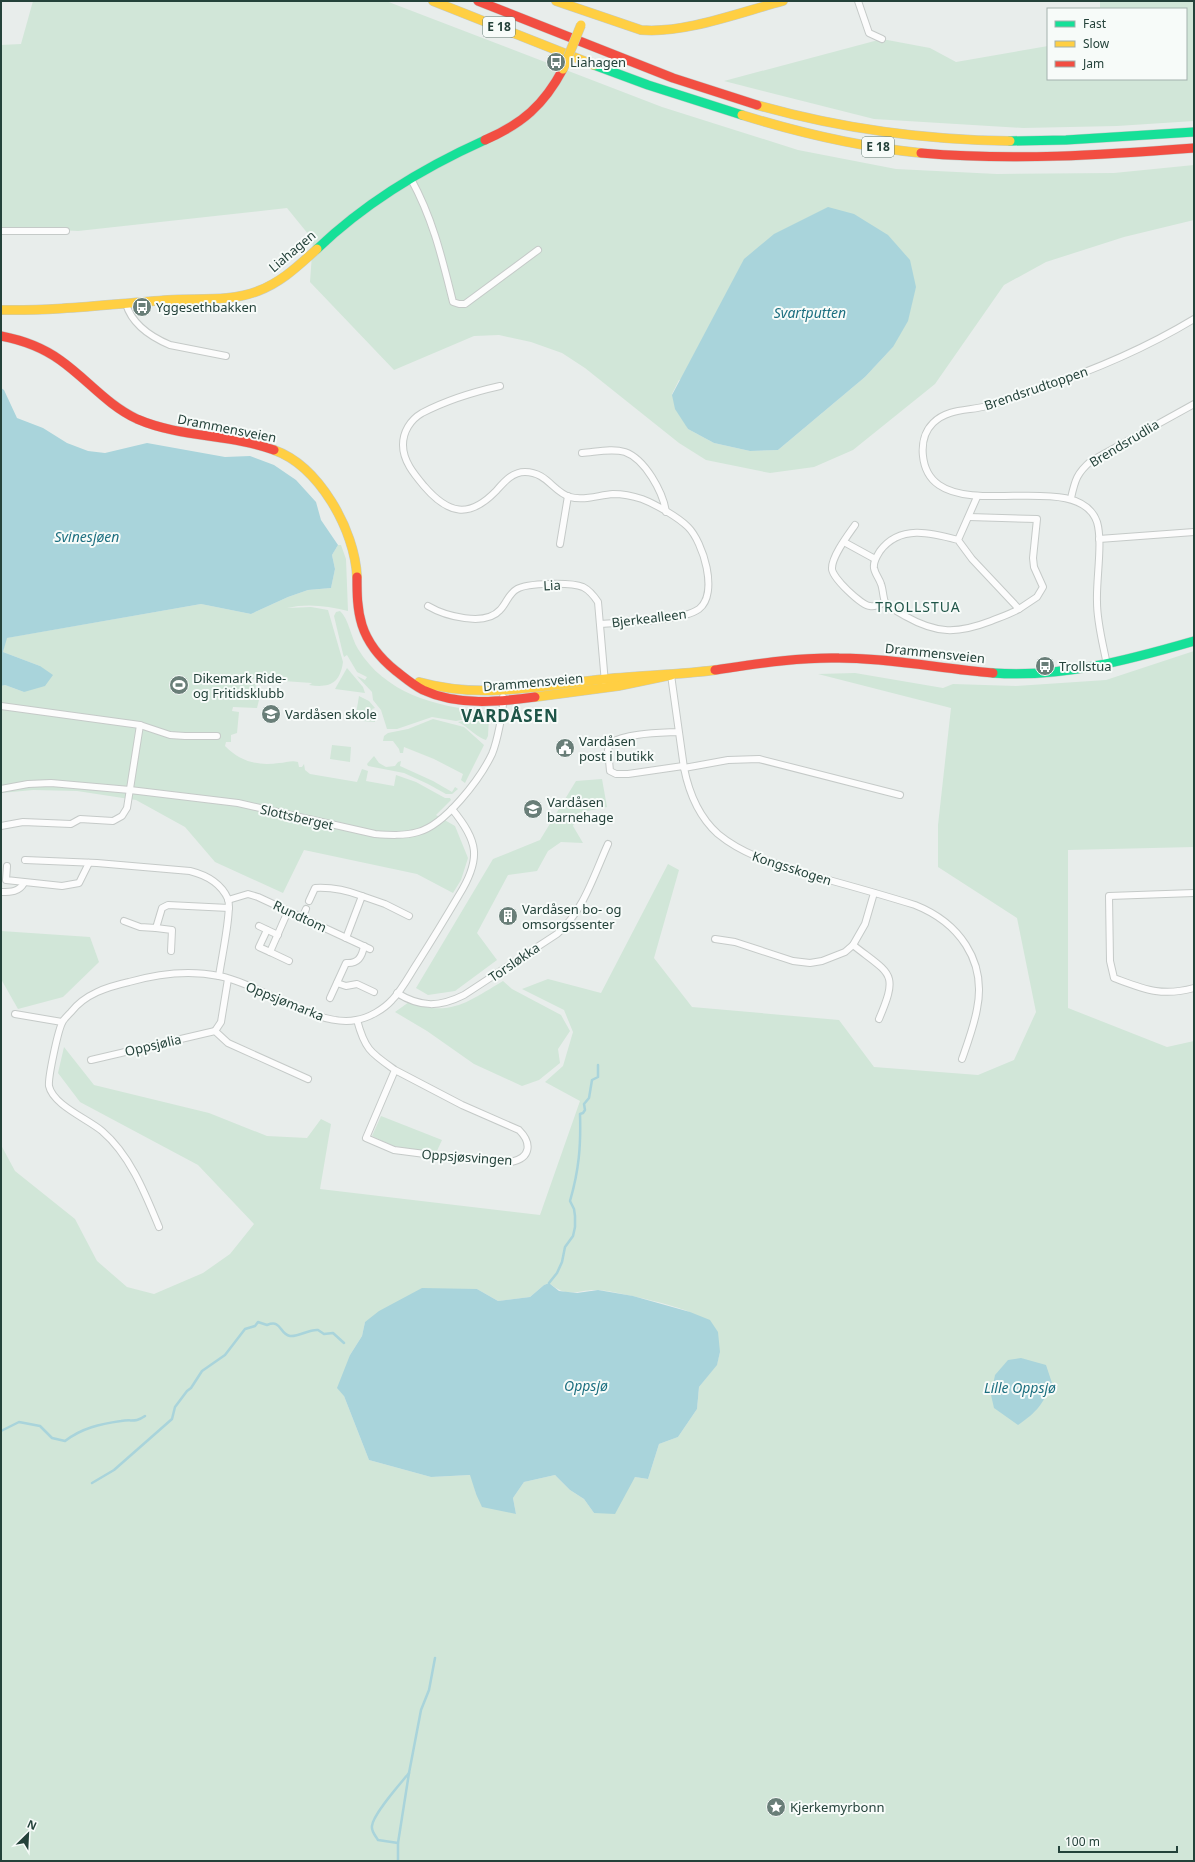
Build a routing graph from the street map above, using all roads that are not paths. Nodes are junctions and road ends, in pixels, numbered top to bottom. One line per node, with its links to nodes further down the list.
1 (433, 1): 10 (main road, E 18)
2 (478, 1): 9 (main road, E 18)
3 (556, 1): 7 (main road)
4 (783, 1): 6 (main road)
5 (858, 1): 8 (street)
6 (765, 3): 7 (main road)
7 (586, 12): 11 (main road, Liahagen, bridge)
8 (882, 38)
9 (1194, 132)
10 (1194, 148)
11 (411, 179): 14 (street); 15 (main road, Liahagen)
12 (1, 231): 13 (street)
13 (66, 231)
14 (538, 250)
15 (126, 304): 16 (main road, Liahagen); 19 (street)
16 (1, 310)
17 (1194, 319): 24 (street, Brendsrudtoppen)
18 (1, 336): 42 (main road, Drammensveien)
19 (226, 356)
20 (500, 386): 23 (street)
21 (1194, 404): 25 (street, Brendsrudlia)
22 (582, 453): 26 (street)
23 (568, 496): 26 (street, Bjerkealleen); 33 (street)
24 (977, 497): 25 (street, Brendsrudtoppen); 27 (street)
25 (1070, 498): 30 (street, Brendsrudtoppen)
26 (666, 512): 38 (street, Bjerkealleen)
27 (969, 517): 31 (street); 37 (street)
28 (855, 525): 32 (street)
29 (1194, 532): 30 (street)
30 (1099, 539): 40 (street, Brendsrudtoppen)
31 (958, 540): 34 (street); 37 (street)
32 (844, 542): 34 (street); 35 (street)
33 (560, 544)
34 (874, 559): 35 (street)
35 (885, 602): 37 (street)
36 (428, 606): 38 (street, Lia)
37 (1019, 609)
38 (601, 624): 43 (street, Lia)
39 (1194, 641): 40 (main road, Drammensveien)
40 (1107, 665): 41 (main road, Drammensveien)
41 (671, 675): 43 (main road, Drammensveien); 48 (street, Kongsskogen)
42 (402, 676): 44 (main road, Drammensveien); 45 (main road, Drammensveien)
43 (605, 683): 44 (main road, Drammensveien); 45 (main road, Drammensveien)
44 (503, 690): 45 (street, Slottsberget)
45 (504, 700): 54 (street, Slottsberget)
46 (1, 706): 47 (street)
47 (140, 725): 49 (street); 52 (street)
48 (678, 732): 50 (street, Kongsskogen); 50 (street)
49 (217, 736)
50 (684, 767): 53 (street); 62 (street, Kongsskogen)
51 (1, 788): 52 (street, Slottsberget)
52 (130, 790): 54 (street, Slottsberget); 55 (street)
53 (900, 795)
54 (452, 809): 90 (street, Oppsjømarka)
55 (1, 826)
56 (608, 844): 90 (street, Torsløkka)
57 (25, 860): 58 (street)
58 (89, 863): 60 (street); 65 (street)
59 (7, 866): 60 (street)
60 (24, 882): 61 (street)
61 (1, 892)
62 (874, 893): 81 (street); 97 (street, Kongsskogen)
63 (1194, 893): 88 (street)
64 (362, 896): 66 (street); 70 (street); 79 (street)
65 (228, 900): 67 (street); 69 (street, Rundtom)
66 (309, 901)
67 (229, 908): 75 (street); 85 (street)
68 (306, 909): 71 (street)
69 (288, 911): 71 (street, Rundtom); 78 (street)
70 (409, 916)
71 (302, 918): 79 (street, Rundtom)
72 (124, 921): 75 (street)
73 (173, 922): 76 (street)
74 (259, 926): 77 (street)
75 (156, 928): 76 (street)
76 (172, 930): 82 (street)
77 (267, 930): 78 (street); 83 (street)
78 (278, 935): 83 (street)
79 (346, 938): 87 (street, Rundtom)
80 (715, 939): 81 (street)
81 (853, 945): 93 (street)
82 (171, 951)
83 (270, 952): 84 (street)
84 (289, 961)
85 (219, 976): 86 (street, Oppsjømarka); 95 (street, Oppsjømarka)
86 (228, 979): 94 (street, Oppsjømarka); 96 (street)
87 (337, 983): 89 (street); 91 (street)
88 (1194, 988)
89 (374, 992)
90 (397, 993): 94 (street, Oppsjømarka)
91 (330, 998)
92 (15, 1014): 95 (street)
93 (879, 1019)
94 (357, 1020): 99 (street, Oppsjøsvingen)
95 (62, 1022): 101 (street, Oppsjømarka)
96 (215, 1031): 98 (street, Oppsjølia); 100 (street)
97 (962, 1059)
98 (91, 1060)
99 (395, 1070): 99 (street, Oppsjøsvingen)
100 (308, 1079)
101 (159, 1227)

